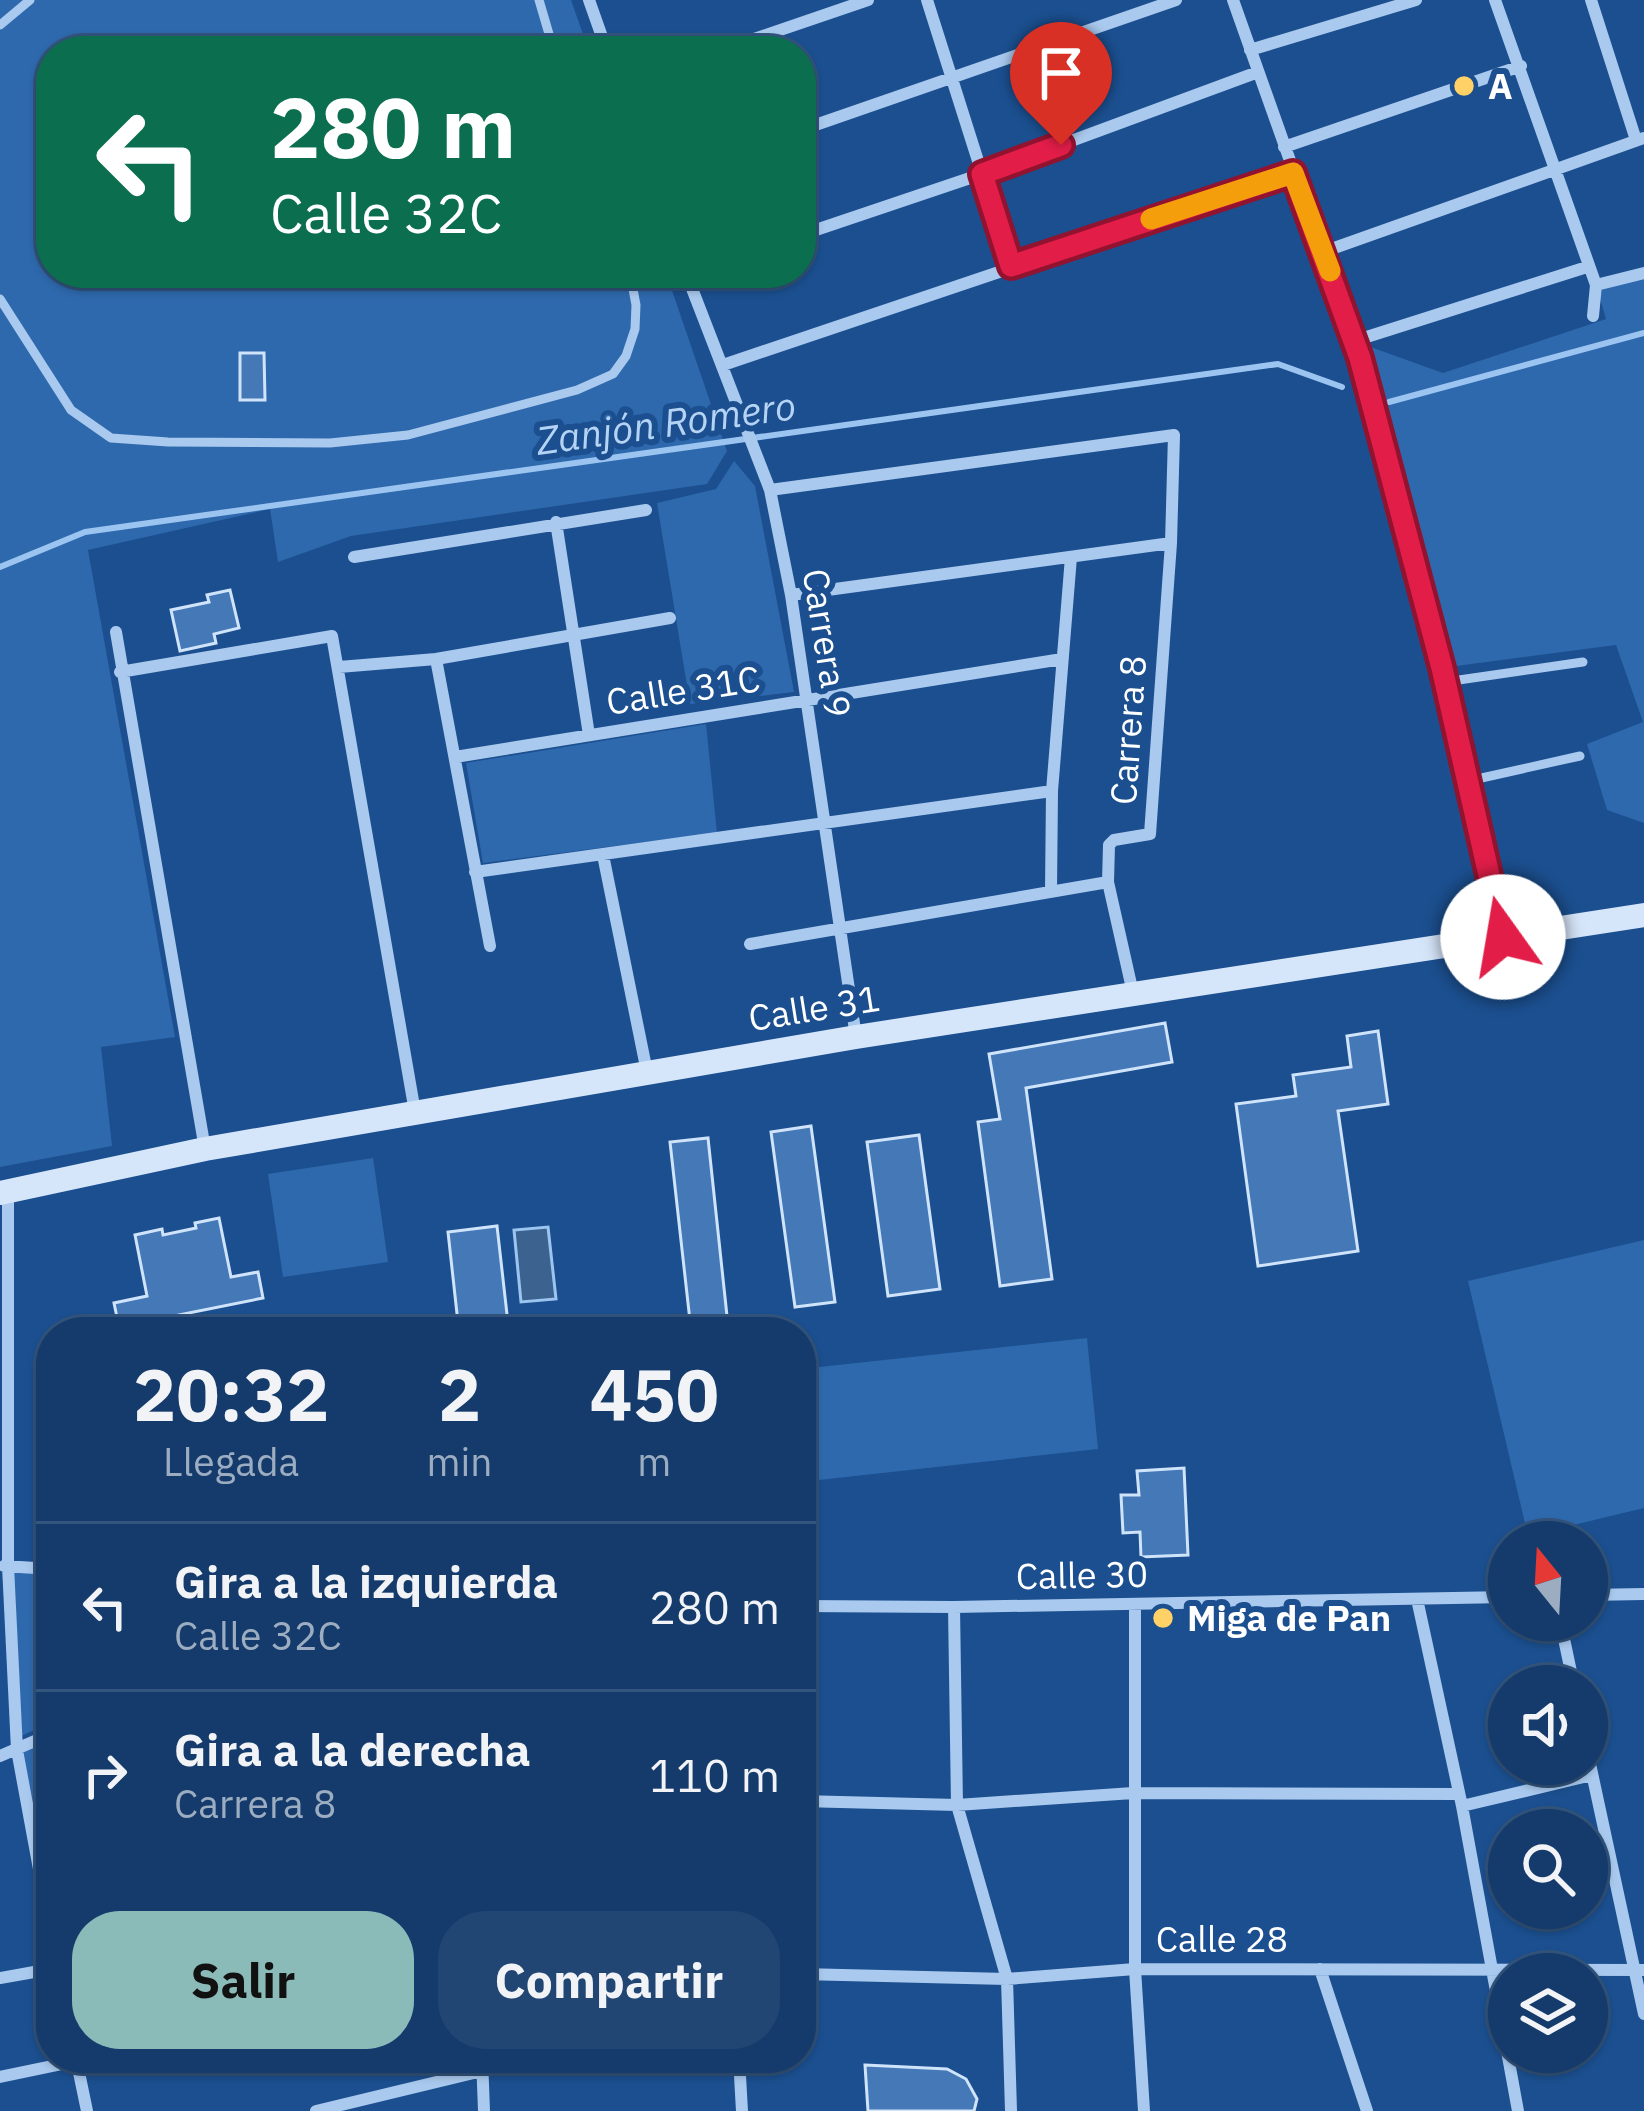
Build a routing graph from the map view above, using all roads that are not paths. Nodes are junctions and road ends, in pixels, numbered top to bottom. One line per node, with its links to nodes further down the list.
1 (30, 0): 11 (lane)
2 (539, 0): 12 (lane)
3 (868, 0): 14 (street)
4 (927, 0): 18 (street)
5 (1176, 0): 18 (street)
6 (1233, 0): 15 (street)
7 (1416, 0): 15 (street)
8 (1495, 0): 16 (street)
9 (1591, 0): 20 (street)
10 (594, 1): 13 (street)
11 (0, 26)
12 (550, 36)
13 (603, 36)
14 (763, 36)
15 (1250, 50): 17 (street)
16 (1520, 66): 21 (street); 22 (street)
17 (1258, 72): 21 (street); 24 (street)
18 (952, 78): 19 (street); 24 (street)
19 (816, 125)
20 (1640, 139): 22 (street)
21 (1284, 147): 23 (street)
22 (1554, 166): 26 (street); 28 (street)
23 (1293, 173): 26 (street); 27 (street)
24 (982, 174): 25 (street); 27 (street)
25 (816, 230)
26 (1323, 252): 35 (street)
27 (1011, 266): 36 (street)
28 (1587, 267): 30 (street); 35 (street)
29 (1644, 273): 30 (street)
30 (1596, 285): 34 (street)
31 (633, 288): 33 (lane)
32 (692, 288): 36 (street, Carrera 9)
33 (0, 299)
34 (1593, 316)
35 (1354, 340): 52 (street)
36 (723, 364): 37 (street, Carrera 9)
37 (770, 490): 40 (street, Carrera 8); 43 (street, Carrera 9)
38 (646, 510): 39 (street)
39 (556, 522): 41 (street); 46 (street)
40 (1171, 543): 42 (street); 62 (street, Carrera 8)
41 (354, 557)
42 (1071, 557): 43 (street); 48 (street)
43 (791, 595): 53 (street, Carrera 9)
44 (670, 618): 46 (street)
45 (116, 632): 51 (street)
46 (574, 634): 47 (street); 54 (street)
47 (436, 659): 50 (street); 56 (street)
48 (1062, 659): 53 (street, Calle 31C); 58 (street)
49 (1583, 662): 52 (lane)
50 (339, 668): 51 (street); 72 (street)
51 (120, 673): 73 (street)
52 (1444, 682): 57 (street)
53 (806, 700): 54 (street, Calle 31C); 59 (street, Carrera 9)
54 (589, 735): 56 (street, Calle 31C)
55 (1580, 756): 57 (lane)
56 (455, 757): 61 (street)
57 (1468, 781): 66 (street)
58 (1052, 791): 59 (street); 63 (street)
59 (825, 825): 60 (street); 65 (street, Carrera 9)
60 (603, 855): 61 (street); 71 (street)
61 (475, 872): 68 (street)
62 (1108, 882): 63 (street); 69 (street)
63 (1051, 891): 65 (street)
64 (1644, 915): 66 (main road, Calle 31)
65 (840, 929): 67 (street); 70 (street, Carrera 9)
66 (1503, 937): 69 (main road, Calle 31)
67 (750, 944)
68 (490, 946)
69 (1133, 993): 70 (main road, Calle 31)
70 (856, 1037): 71 (main road, Calle 31)
71 (647, 1072): 72 (main road, Calle 31)
72 (415, 1112): 73 (main road, Calle 31)
73 (205, 1149): 74 (main road, Calle 31)
74 (4, 1192): 75 (street)
75 (4, 1566): 76 (street); 85 (street)
76 (36, 1568)
77 (1644, 1594): 78 (street)
78 (1608, 1595)
79 (1488, 1597): 80 (street, Calle 30)
80 (1417, 1599): 81 (street, Calle 30); 90 (street)
81 (1135, 1604): 83 (street, Calle 30); 89 (street)
82 (816, 1606): 83 (street, Calle 30)
83 (954, 1607): 92 (street)
84 (36, 1741): 85 (street)
85 (17, 1750): 86 (street); 93 (street)
86 (0, 1756)
87 (1539, 1785): 90 (street)
88 (1594, 1785): 99 (street)
89 (1133, 1793): 90 (street); 92 (street); 95 (street)
90 (1460, 1800): 94 (street)
91 (816, 1801): 92 (street)
92 (957, 1804): 103 (street)
93 (36, 1853)
94 (1488, 1959)
95 (1135, 1969): 96 (street, Calle 28); 103 (street, Calle 28); 117 (street)
96 (1320, 1970): 97 (street, Calle 28); 118 (street)
97 (1488, 1970)
98 (1608, 1970): 99 (street, Calle 28)
99 (1640, 1970): 104 (street)
100 (36, 1972): 102 (street)
101 (816, 1974): 103 (street, Calle 28)
102 (0, 1978)
103 (1007, 1979): 116 (street)
104 (1644, 2014)
105 (36, 2069): 111 (street)
106 (83, 2073): 112 (street)
107 (453, 2073): 113 (street)
108 (482, 2073): 114 (street)
109 (741, 2073): 115 (street)
110 (1510, 2073): 119 (street)
111 (0, 2077)
112 (87, 2111)
113 (316, 2111)
114 (484, 2111)
115 (742, 2111)
116 (1011, 2111)
117 (1144, 2111)
118 (1367, 2111)
119 (1518, 2111)

